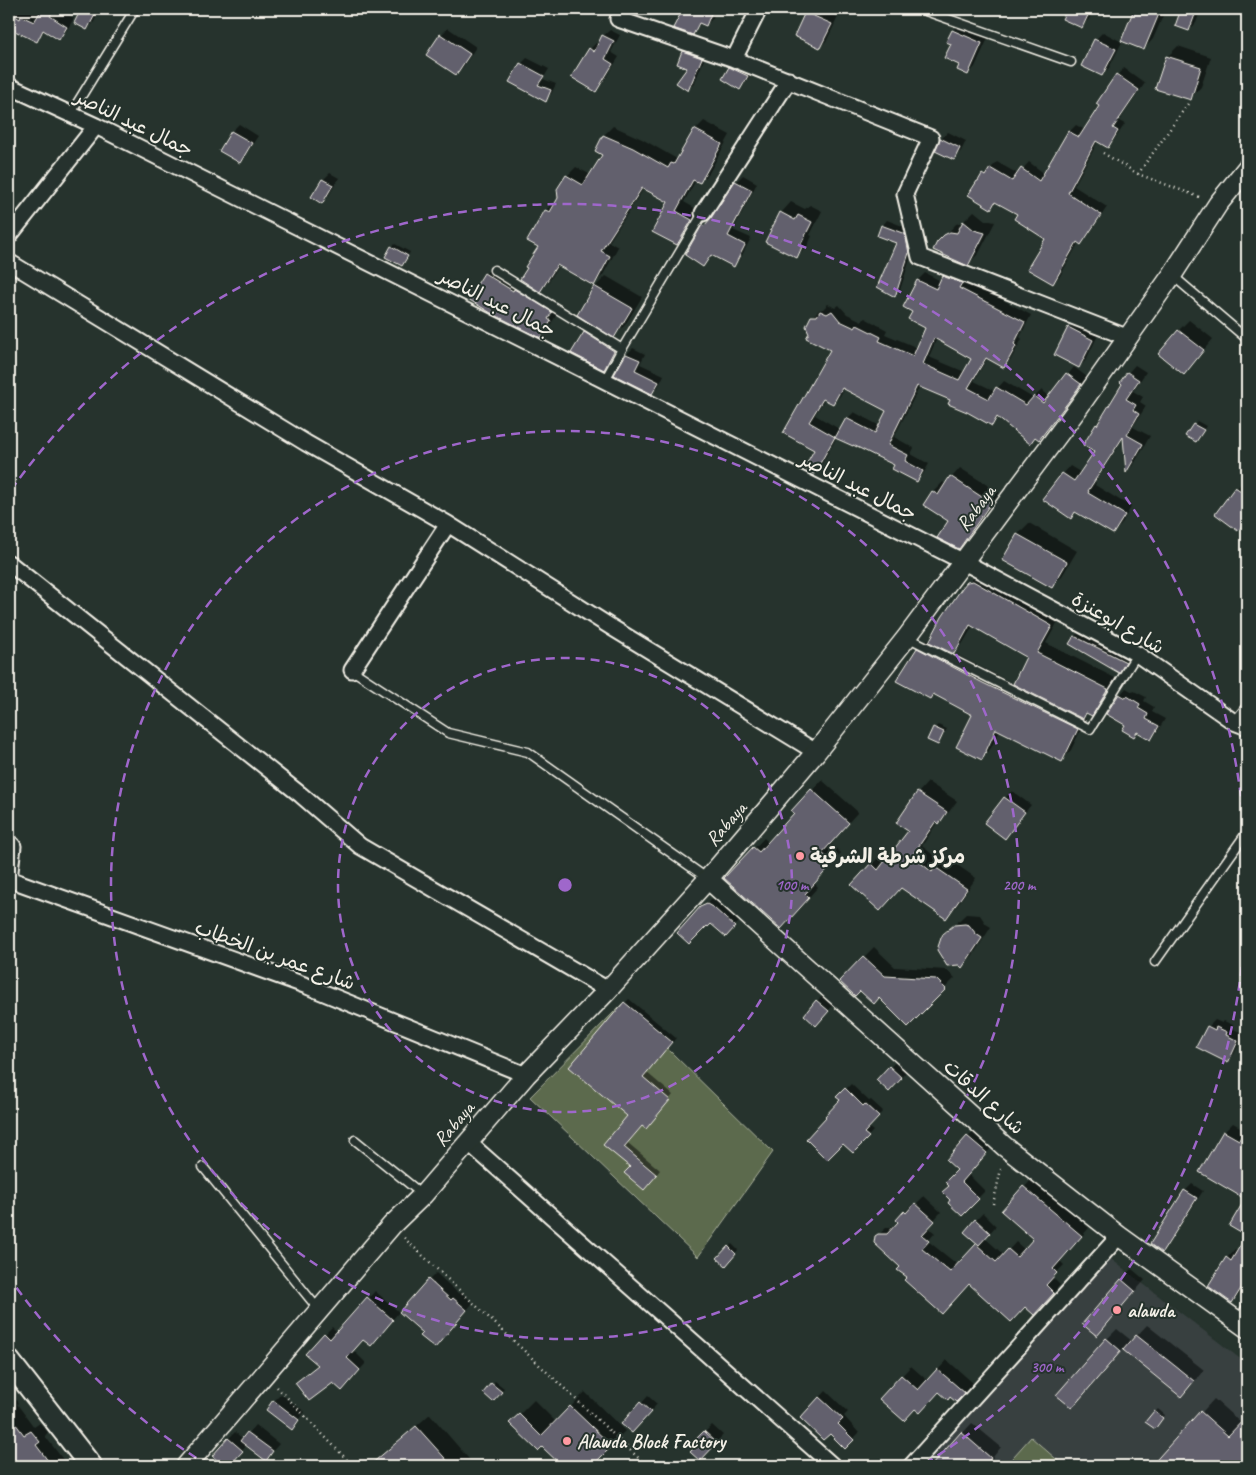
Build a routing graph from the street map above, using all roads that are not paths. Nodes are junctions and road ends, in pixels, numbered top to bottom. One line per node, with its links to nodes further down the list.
1 (135, 9): 9 (lane)
2 (760, 9): 5 (street)
3 (920, 9): 6 (lane)
4 (618, 19): 5 (street)
5 (734, 59): 7 (street)
6 (1071, 62)
7 (790, 80): 12 (street); 17 (street)
8 (9, 86): 9 (street, جمال عبد الناصر)
9 (71, 114): 10 (street, جمال عبد الناصر)
10 (96, 126): 13 (street); 20 (street, جمال عبد الناصر)
11 (1247, 168): 16 (street, Rabaya)
12 (703, 213): 19 (lane)
13 (9, 236)
14 (9, 262): 21 (street)
15 (494, 270): 19 (lane)
16 (1172, 275): 17 (street, Rabaya); 18 (lane)
17 (1129, 338): 22 (street, Rabaya)
18 (1247, 339)
19 (622, 349): 20 (lane)
20 (605, 380): 22 (street, جمال عبد الناصر)
21 (448, 524): 26 (street); 29 (street)
22 (964, 562): 24 (street, Rabaya); 25 (street, شارع ابوعنزة)
23 (9, 563): 35 (street)
24 (907, 637): 25 (lane); 29 (street, Rabaya)
25 (1137, 654): 28 (street, شارع ابوعنزة)
26 (352, 670): 33 (lane)
27 (1247, 706): 28 (lane)
28 (1241, 724)
29 (816, 752): 33 (street, Rabaya)
30 (1247, 832): 34 (lane)
31 (9, 842): 32 (street)
32 (9, 879): 36 (street, شارع عمر بن الخطاب)
33 (708, 879): 35 (street, Rabaya); 41 (street, شارع الدقات)
34 (1155, 962)
35 (608, 990): 36 (street, Rabaya)
36 (526, 1075): 38 (street, Rabaya)
37 (355, 1140): 40 (lane)
38 (468, 1142): 40 (street, Rabaya); 47 (street)
39 (203, 1167): 42 (lane)
40 (423, 1195): 42 (street, Rabaya)
41 (1119, 1236): 43 (street, شارع الدقات); 48 (street)
42 (318, 1310): 46 (street, Rabaya)
43 (1244, 1319)
44 (9, 1361): 45 (main road)
45 (91, 1466)
46 (186, 1466)
47 (833, 1466)
48 (911, 1466)

